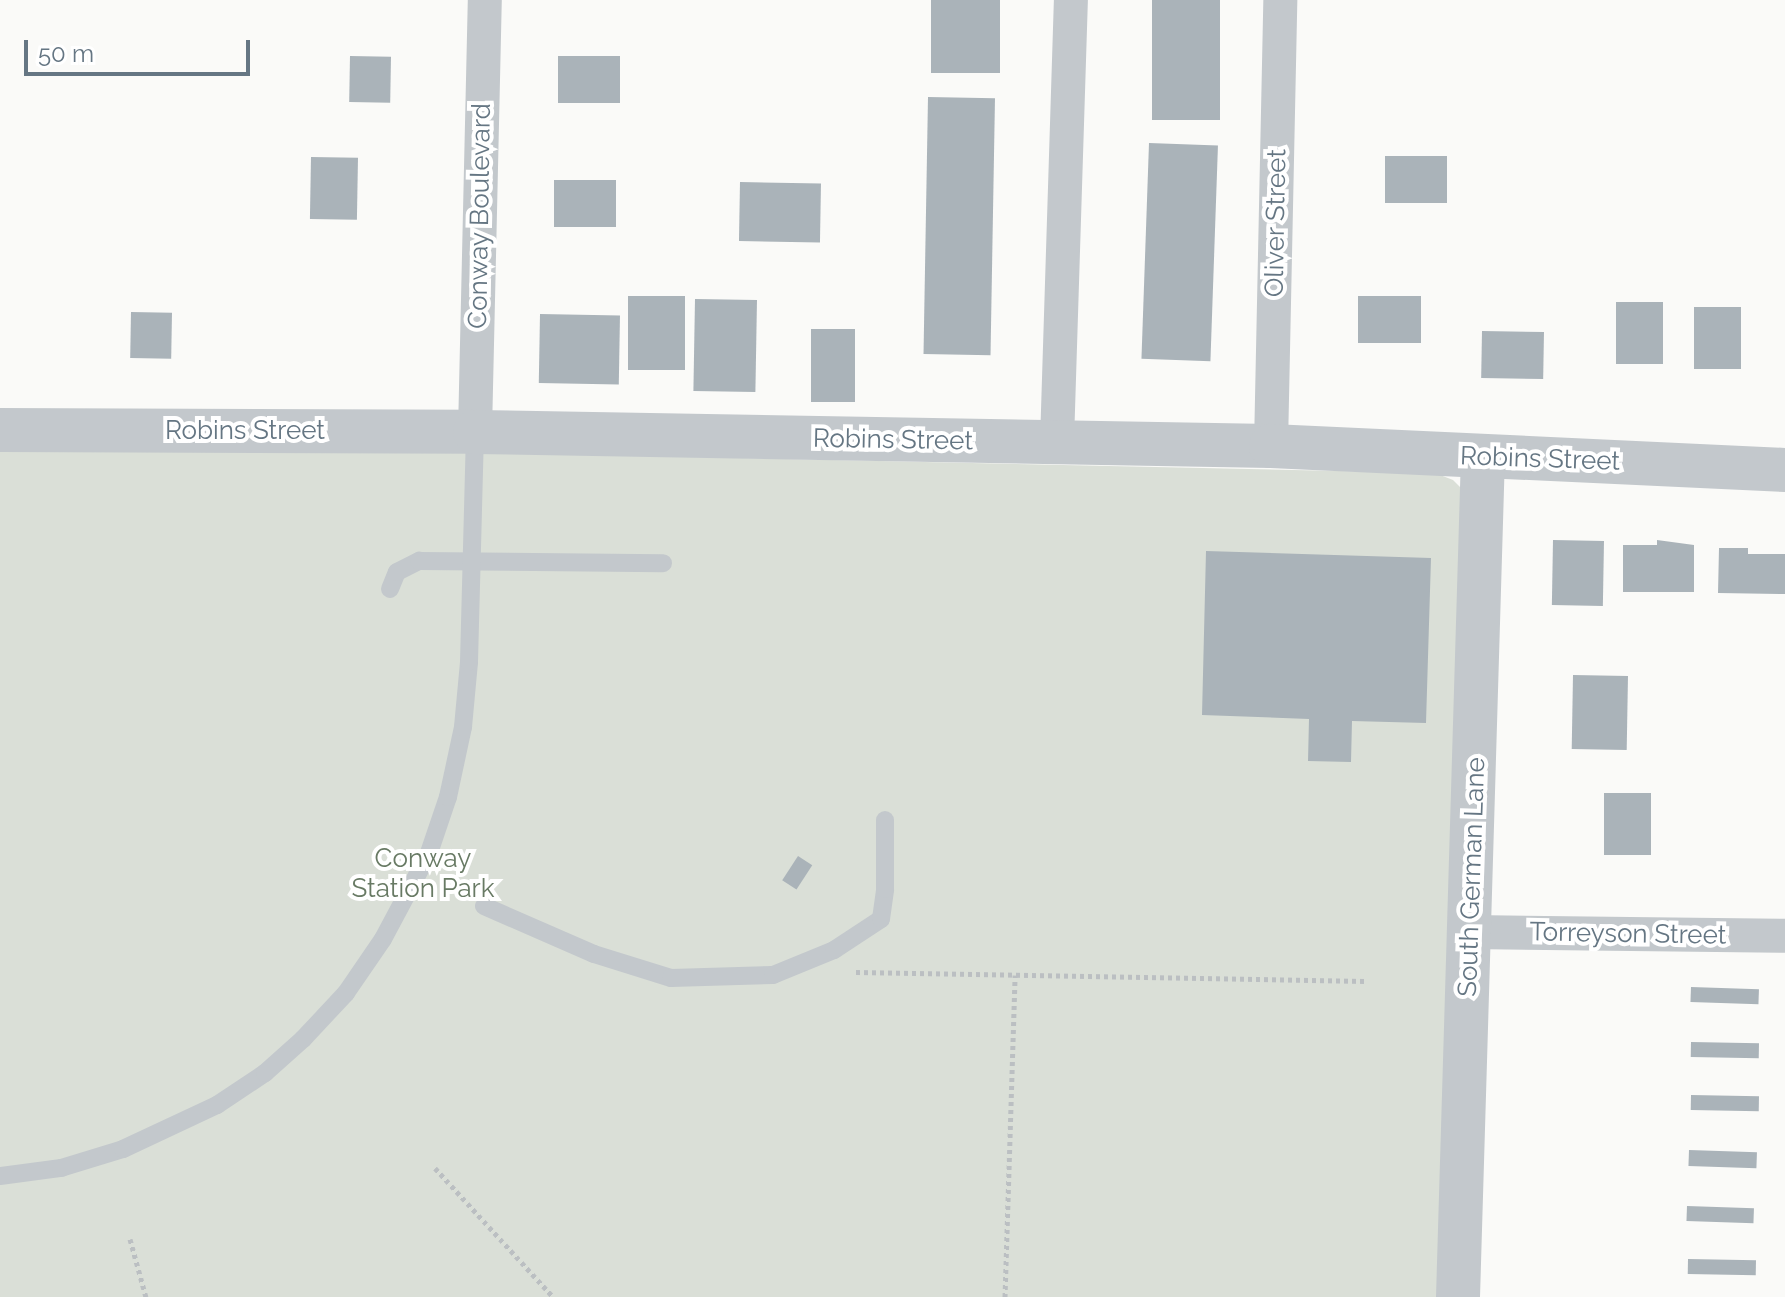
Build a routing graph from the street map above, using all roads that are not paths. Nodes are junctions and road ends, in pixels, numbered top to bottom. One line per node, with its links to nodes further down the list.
1 (485, 0): 5 (street, Conway Boulevard)
2 (1071, 0): 6 (street)
3 (1280, 0): 7 (street, Oliver Street)
4 (0, 430): 5 (street, Robins Street)
5 (475, 432): 6 (street, Robins Street); 10 (lane)
6 (1057, 442): 7 (street, Robins Street)
7 (1271, 446): 8 (street, Robins Street)
8 (1483, 457): 9 (street, Robins Street); 15 (street, South German Lane)
9 (1785, 470)
10 (472, 561): 11 (lane); 12 (lane); 17 (lane)
11 (663, 563)
12 (390, 589)
13 (885, 820): 14 (lane)
14 (484, 906)
15 (1471, 932): 16 (street, Torreyson Street); 18 (street, South German Lane)
16 (1785, 936)
17 (0, 1176)
18 (1458, 1297)

